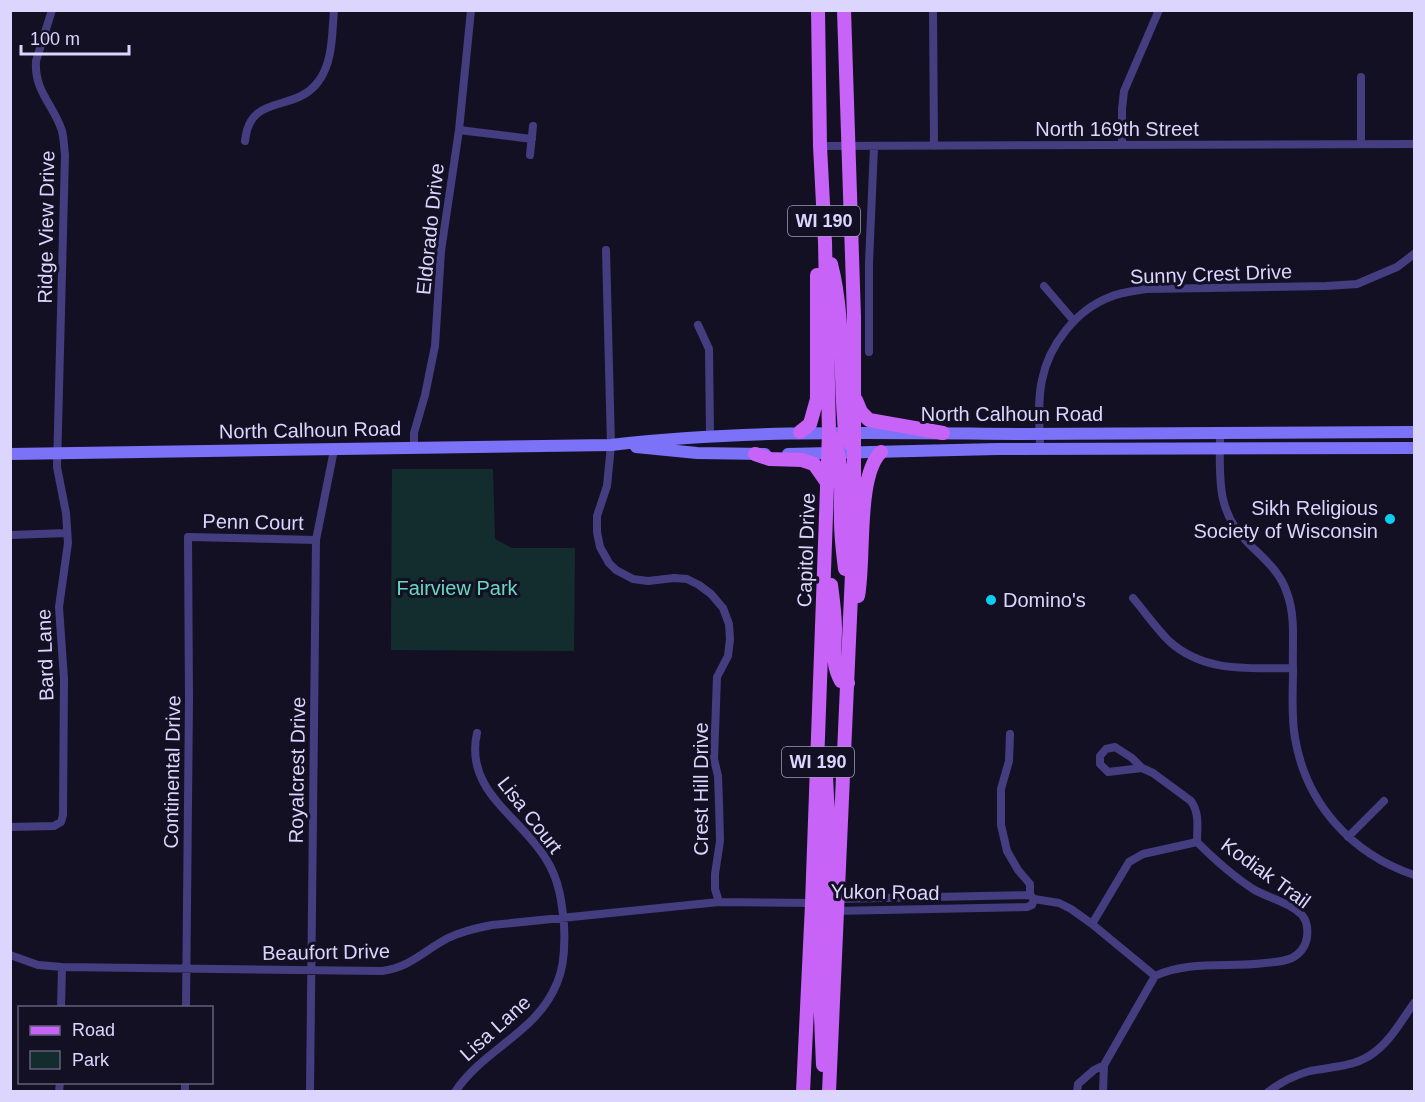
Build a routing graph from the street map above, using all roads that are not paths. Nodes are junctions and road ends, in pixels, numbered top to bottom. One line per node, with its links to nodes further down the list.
1 (52, 10): 45 (street, Ridge View Drive)
2 (334, 10): 12 (street)
3 (471, 10): 10 (street, Eldorado Drive)
4 (818, 10): 16 (main road, WI 190)
5 (844, 10): 17 (main road, WI 190)
6 (933, 10): 18 (street)
7 (1159, 10): 15 (street)
8 (1361, 77): 13 (street)
9 (534, 126): 11 (street)
10 (459, 130): 11 (street); 39 (street, Eldorado Drive)
11 (532, 139): 20 (street)
12 (245, 141)
13 (1361, 144): 14 (street, North 169th Street); 15 (street, North 169th Street)
14 (1414, 144)
15 (1122, 145): 18 (street, North 169th Street)
16 (820, 146): 17 (street, North 169th Street); 21 (main road, WI 190)
17 (848, 146): 19 (street, North 169th Street); 29 (main road, WI 190)
18 (934, 146): 19 (street, North 169th Street)
19 (874, 147): 28 (street)
20 (530, 155)
21 (821, 186): 22 (main road, WI 190); 30 (main road)
22 (825, 242): 31 (main road, WI 190); 33 (main road)
23 (606, 250): 38 (street, Crest Hill Drive)
24 (1414, 254): 26 (street, Sunny Crest Drive)
25 (1044, 286): 26 (street)
26 (1074, 321): 36 (street, Sunny Crest Drive)
27 (698, 325): 37 (street)
28 (869, 352)
29 (854, 392): 33 (main road, WI 190); 34 (main road)
30 (800, 432): 31 (main road, North Calhoun Road); 37 (main road, North Calhoun Road)
31 (829, 432): 33 (main road, North Calhoun Road); 46 (main road)
32 (1414, 432): 35 (main road, North Calhoun Road)
33 (850, 433): 34 (main road, North Calhoun Road); 47 (main road)
34 (943, 433): 36 (main road, North Calhoun Road)
35 (1220, 433): 36 (main road, North Calhoun Road); 40 (street)
36 (1040, 434): 42 (street, Sunny Crest Drive)
37 (710, 435): 38 (main road, North Calhoun Road)
38 (610, 445): 39 (main road, North Calhoun Road); 49 (main road, North Calhoun Road); 70 (street, Crest Hill Drive)
39 (414, 448): 43 (main road, North Calhoun Road)
40 (1220, 448): 41 (main road, North Calhoun Road); 42 (main road, North Calhoun Road); 59 (street)
41 (1414, 448)
42 (1040, 449): 44 (main road, North Calhoun Road)
43 (334, 450): 45 (main road, North Calhoun Road); 54 (street, Royalcrest Drive)
44 (881, 452): 47 (main road, North Calhoun Road); 58 (main road)
45 (59, 453): 48 (main road, North Calhoun Road); 51 (street, Bard Lane)
46 (833, 453): 47 (main road, North Calhoun Road); 49 (main road, North Calhoun Road); 50 (main road, Capitol Drive); 57 (main road)
47 (854, 453): 57 (main road, WI 190)
48 (10, 454)
49 (755, 454): 50 (main road)
50 (828, 484): 55 (main road, Capitol Drive)
51 (67, 533): 52 (street); 65 (street, Bard Lane)
52 (10, 535)
53 (188, 537): 54 (street, Penn Court); 76 (street, Continental Drive)
54 (316, 540): 77 (street, Royalcrest Drive)
55 (826, 556): 60 (main road); 71 (main road, Capitol Drive)
56 (1133, 598): 59 (street)
57 (850, 613): 58 (main road, WI 190)
58 (849, 642): 60 (main road, WI 190)
59 (1293, 668): 66 (street)
60 (848, 683): 71 (main road, WI 190)
61 (477, 733): 72 (street, Lisa Court)
62 (1010, 734): 69 (street)
63 (1142, 768): 63 (street); 67 (street)
64 (1384, 801): 66 (street)
65 (10, 827)
66 (1348, 837): 68 (street)
67 (1197, 842): 73 (street, Kodiak Trail); 78 (street, Kodiak Trail)
68 (1414, 875)
69 (1032, 897): 71 (street, Yukon Road); 71 (street, Yukon Road); 73 (street, Yukon Road)
70 (719, 902): 71 (street, Beaufort Drive); 72 (street, Beaufort Drive)
71 (827, 905): 85 (main road, WI 190); 86 (main road)
72 (563, 917): 77 (street, Beaufort Drive); 84 (street, Lisa Lane)
73 (1092, 924): 78 (street, Yukon Road)
74 (10, 956): 75 (street, Beaufort Drive)
75 (62, 967): 76 (street, Beaufort Drive); 80 (street)
76 (186, 969): 77 (street, Beaufort Drive); 81 (street, Continental Drive)
77 (312, 970): 83 (street, Royalcrest Drive)
78 (1155, 976): 82 (street)
79 (1414, 1003): 89 (street)
80 (61, 1006)
81 (186, 1006)
82 (1104, 1065): 87 (street); 88 (street)
83 (310, 1092)
84 (455, 1092)
85 (803, 1092)
86 (827, 1092)
87 (1077, 1092)
88 (1103, 1092)
89 (1268, 1092)

